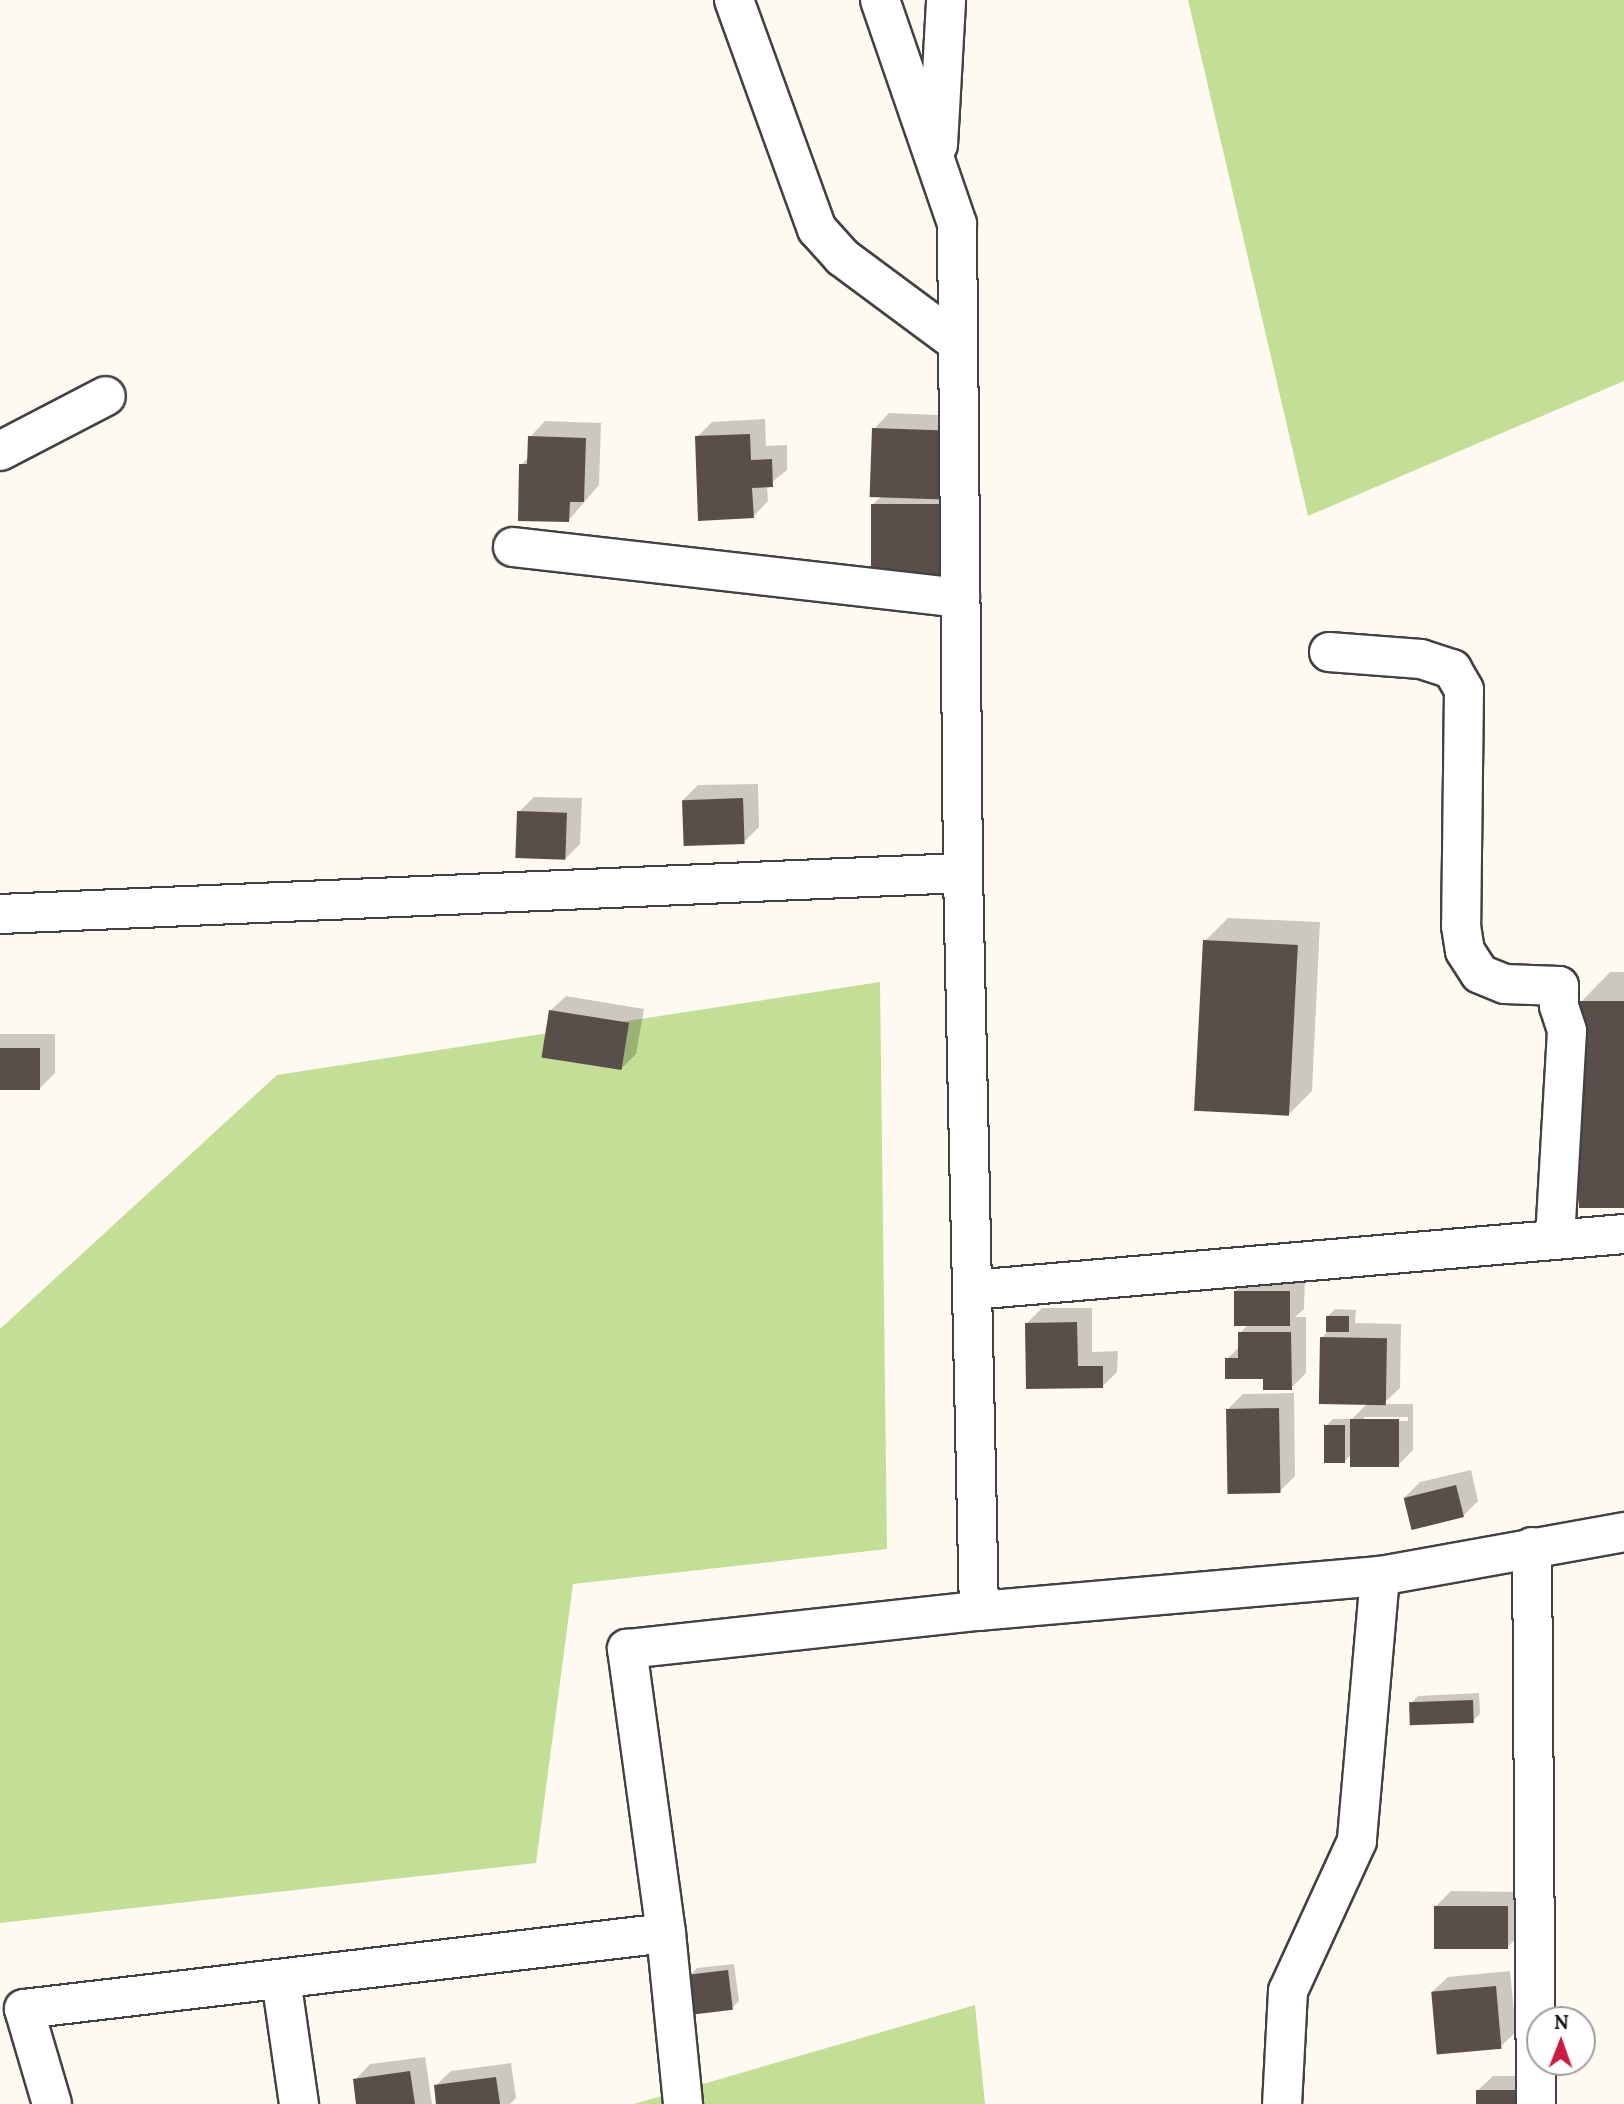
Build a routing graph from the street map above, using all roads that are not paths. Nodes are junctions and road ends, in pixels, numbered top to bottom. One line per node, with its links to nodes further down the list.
1 (734, 0): 5 (street)
2 (880, 0): 4 (street)
3 (946, 0): 4 (street)
4 (936, 164): 5 (street)
5 (958, 344): 9 (street)
6 (106, 397): 7 (street)
7 (0, 451)
8 (513, 547): 9 (street)
9 (960, 598): 11 (street)
10 (1329, 652): 14 (street)
11 (963, 873): 12 (street); 15 (street)
12 (0, 914)
13 (1624, 1234): 14 (street)
14 (1555, 1237): 15 (street)
15 (972, 1290): 19 (street)
16 (1624, 1532): 17 (street)
17 (1532, 1547): 18 (street); 26 (street)
18 (1380, 1576): 19 (street); 25 (street)
19 (979, 1611): 20 (street)
20 (666, 1933): 21 (street); 24 (street)
21 (281, 1979): 22 (street); 23 (street)
22 (52, 2104)
23 (299, 2104)
24 (683, 2104)
25 (1282, 2104)
26 (1536, 2104)

